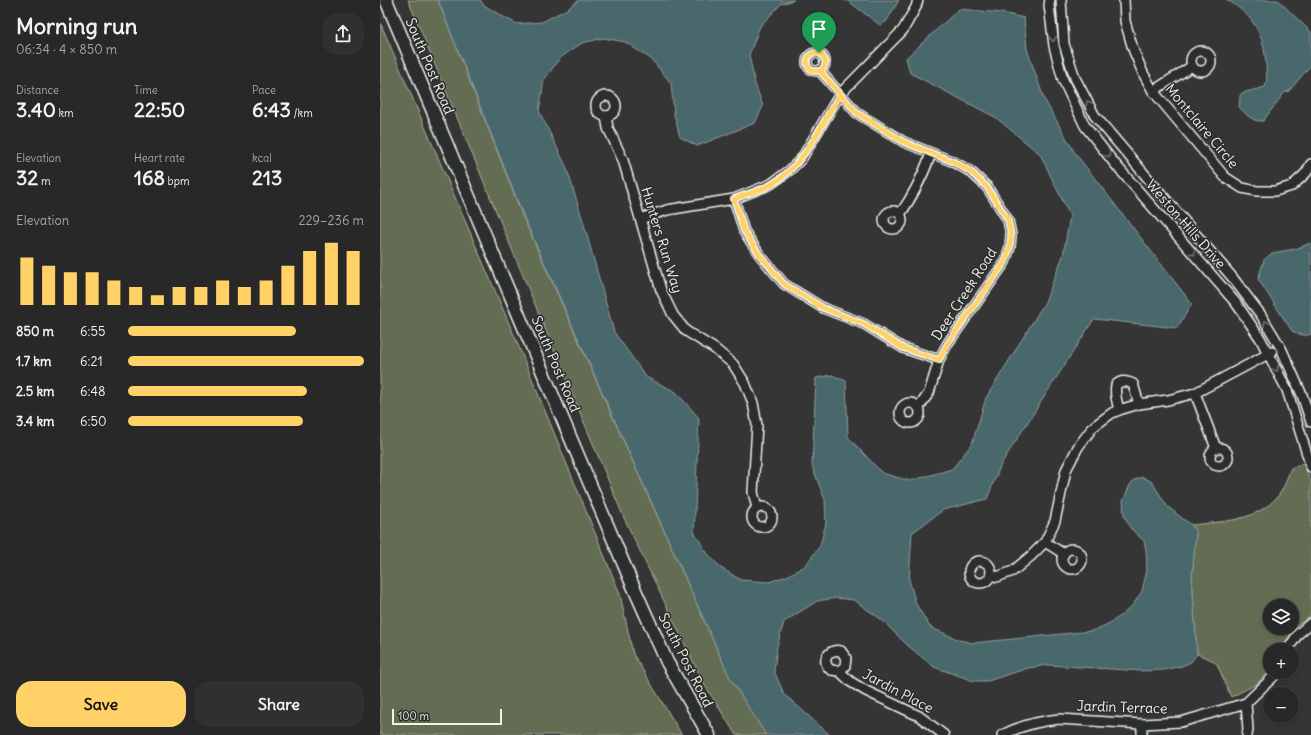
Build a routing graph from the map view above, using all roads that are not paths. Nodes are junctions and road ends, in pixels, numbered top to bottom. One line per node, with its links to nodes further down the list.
1 (386, 0): 36 (street, South Post Road)
2 (918, 0): 9 (street)
3 (1050, 0): 17 (street, Weston Hills Drive, one-way to 17)
4 (1061, 0): 16 (street, Weston Hills Drive, one-way to 4)
5 (1124, 0): 8 (street, Montclaire Circle)
6 (1192, 66): 8 (street)
7 (820, 71): 9 (street, Deer Creek Road)
8 (1153, 91): 12 (street, Montclaire Circle)
9 (840, 94): 11 (street, Deer Creek Road); 13 (street)
10 (606, 116): 15 (street, Hunters Run Way)
11 (931, 154): 14 (street); 18 (street, Deer Creek Road)
12 (1311, 164)
13 (734, 199): 15 (street); 18 (street)
14 (900, 214)
15 (640, 219): 26 (street, Hunters Run Way)
16 (1281, 348): 17 (street); 23 (street, Weston Hills Drive)
17 (1268, 354): 19 (street); 25 (street, Weston Hills Drive, one-way to 25)
18 (939, 360): 21 (street, Deer Creek Road)
19 (1195, 393): 20 (street); 24 (street)
20 (1139, 404): 22 (street); 22 (street)
21 (919, 407)
22 (1119, 410): 27 (street)
23 (1311, 422)
24 (1216, 448)
25 (1311, 466)
26 (757, 508)
27 (1045, 542): 28 (street); 29 (street)
28 (1064, 554)
29 (991, 574)
30 (1311, 623): 31 (street)
31 (1292, 643)
32 (839, 671): 37 (street, Jardin Place)
33 (1271, 679): 34 (street, Jardin Terrace)
34 (1246, 703): 35 (street, Jardin Terrace); 40 (street)
35 (1142, 724): 38 (street, Jardin Terrace); 39 (street)
36 (709, 735)
37 (944, 735)
38 (1002, 735)
39 (1142, 735)
40 (1247, 735)

